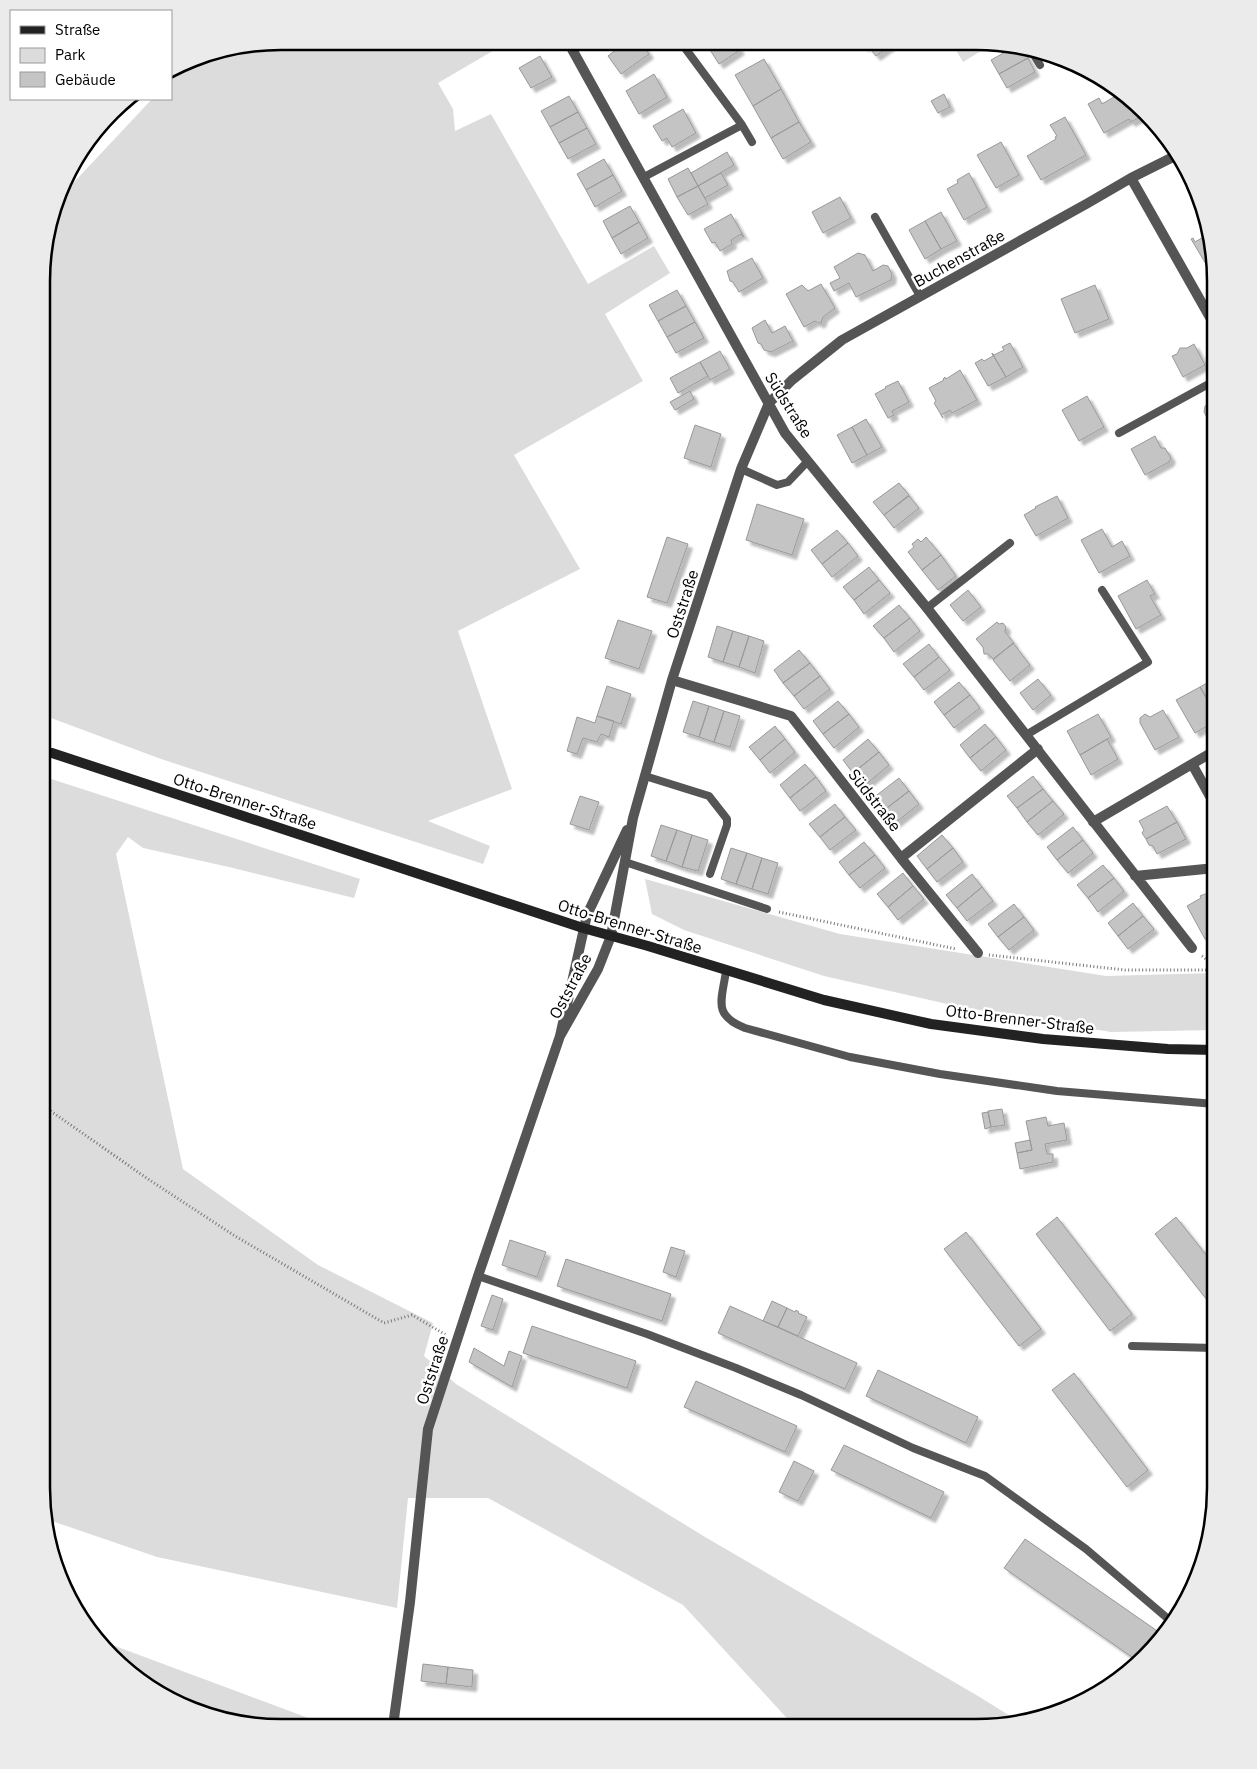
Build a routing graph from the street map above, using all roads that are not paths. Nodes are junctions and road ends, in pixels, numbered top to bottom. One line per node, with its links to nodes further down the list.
1 (573, 50): 8 (street, Südstraße)
2 (686, 50): 5 (lane)
3 (1036, 58): 4 (lane)
4 (1040, 65)
5 (742, 125): 6 (lane); 8 (lane)
6 (752, 142)
7 (1171, 158): 9 (street, Buchenstraße)
8 (644, 177): 14 (street, Südstraße)
9 (1131, 178): 11 (street, Buchenstraße); 12 (street)
10 (875, 217): 11 (lane)
11 (920, 296): 14 (street, Buchenstraße)
12 (1207, 312)
13 (1207, 385): 15 (lane)
14 (769, 403): 16 (street, Südstraße); 17 (street, Oststraße)
15 (1120, 433)
16 (808, 461): 17 (lane); 20 (street, Südstraße)
17 (741, 469): 21 (street, Oststraße)
18 (1010, 543): 20 (lane)
19 (1102, 590): 22 (lane)
20 (927, 608): 22 (street, Südstraße)
21 (672, 680): 27 (street, Oststraße); 31 (street, Südstraße)
22 (1026, 735): 23 (street, Südstraße)
23 (1038, 749): 30 (street, Südstraße); 31 (street)
24 (50, 753): 37 (main road, Otto-Brenner-Straße)
25 (1207, 755): 26 (street)
26 (1192, 764): 28 (street); 30 (street)
27 (645, 776): 29 (street, Oststraße); 34 (lane)
28 (1207, 790)
29 (633, 818): 32 (street, Oststraße); 37 (street, Oststraße)
30 (1092, 822): 35 (street, Südstraße)
31 (901, 858): 40 (street, Südstraße)
32 (625, 862): 36 (lane); 38 (street, Oststraße)
33 (1207, 869): 35 (street)
34 (710, 874)
35 (1135, 876): 39 (street, Südstraße)
36 (767, 909)
37 (583, 928): 38 (main road, Otto-Brenner-Straße); 42 (street, Oststraße)
38 (611, 936): 41 (main road, Otto-Brenner-Straße); 42 (street, Oststraße)
39 (1192, 948)
40 (978, 953)
41 (726, 971): 43 (main road, Otto-Brenner-Straße); 44 (lane)
42 (560, 1036): 45 (street, Oststraße)
43 (1207, 1050)
44 (1207, 1103)
45 (478, 1276): 48 (lane); 49 (street, Oststraße)
46 (1132, 1346): 47 (lane)
47 (1207, 1348)
48 (1167, 1618)
49 (394, 1719)

